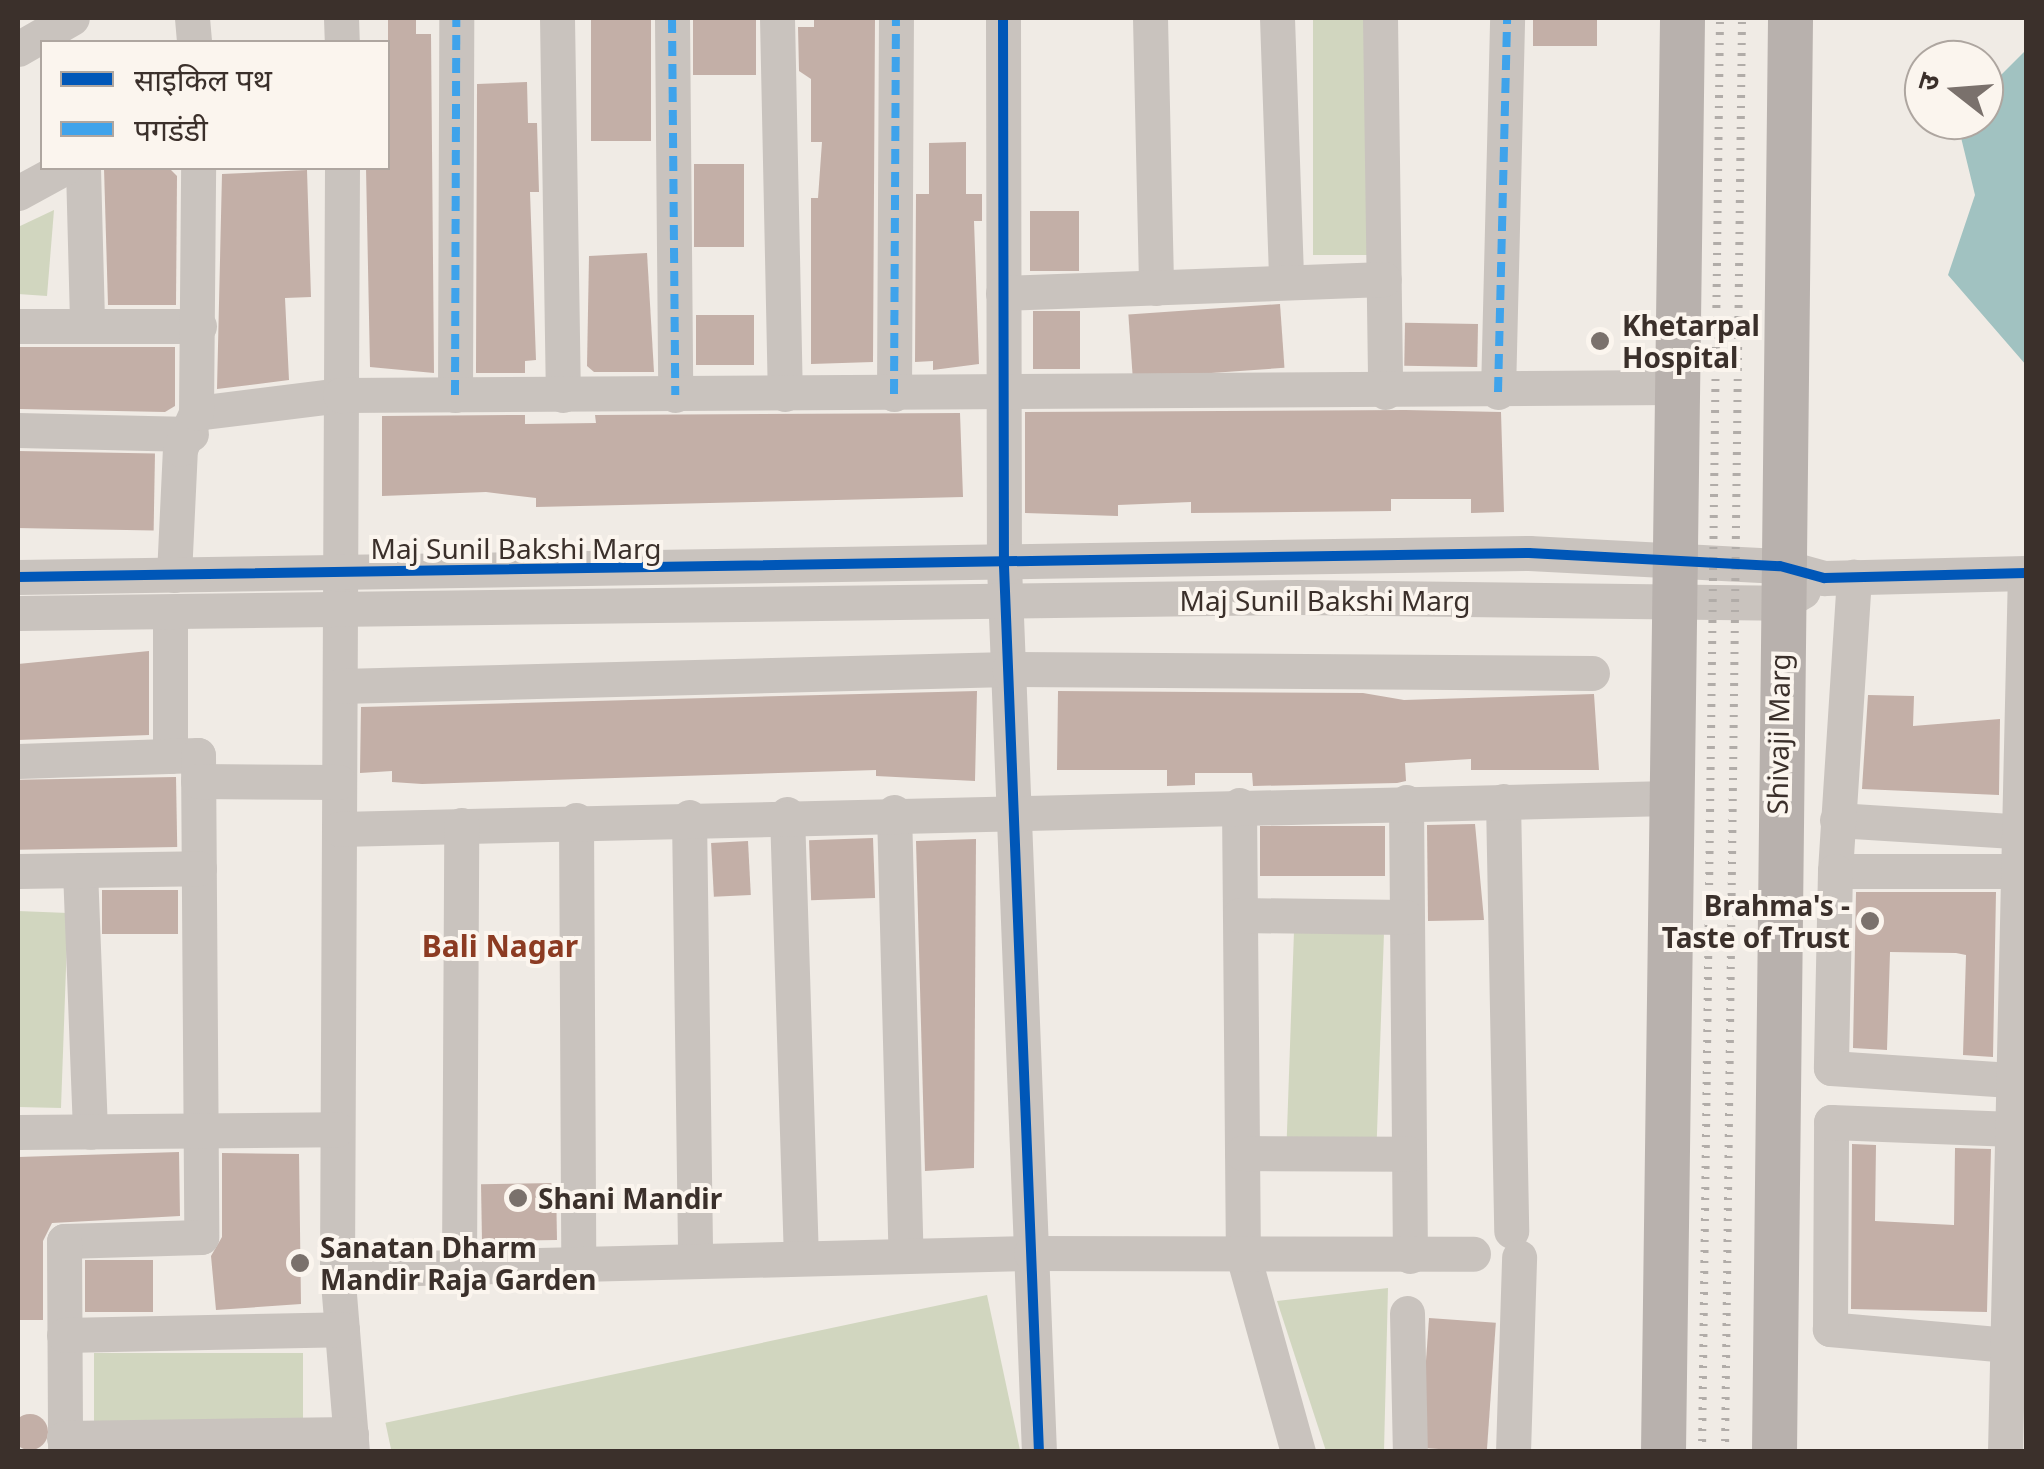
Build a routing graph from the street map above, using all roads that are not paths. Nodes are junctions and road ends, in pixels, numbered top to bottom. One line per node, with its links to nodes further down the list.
1 (72, 18): 14 (street)
2 (456, 18): 35 (street)
3 (557, 18): 30 (street)
4 (672, 18): 36 (street)
5 (777, 18): 31 (street)
6 (896, 18): 32 (street)
7 (1003, 18): 23 (street)
8 (1150, 18): 22 (street)
9 (1277, 18): 21 (street)
10 (1380, 18): 20 (street)
11 (1507, 18): 29 (street)
12 (1682, 18): 27 (main road)
13 (1790, 18): 46 (main road, Shivaji Marg)
14 (18, 49)
15 (60, 170): 19 (street)
16 (84, 170): 25 (street)
17 (198, 170): 26 (street)
18 (342, 170): 34 (street)
19 (18, 193)
20 (1384, 279): 21 (street); 28 (street)
21 (1286, 282): 22 (street)
22 (1156, 288): 23 (street)
23 (1004, 293): 33 (street)
24 (18, 326): 25 (street)
25 (87, 326): 26 (street)
26 (199, 326): 37 (street)
27 (1675, 387): 29 (street); 45 (main road)
28 (1386, 392): 29 (street); 33 (street)
29 (1498, 392)
30 (563, 394): 35 (street); 36 (street)
31 (785, 394): 32 (street); 36 (street)
32 (894, 394): 33 (street)
33 (1002, 394): 39 (street)
34 (340, 395): 35 (street); 37 (street); 40 (street)
35 (456, 395)
36 (676, 395)
37 (194, 423): 38 (street); 42 (street)
38 (18, 430)
39 (1004, 566): 40 (street, Maj Sunil Bakshi Marg); 45 (street, Maj Sunil Bakshi Marg); 47 (street)
40 (340, 572): 42 (street, Maj Sunil Bakshi Marg); 48 (street)
41 (2026, 574): 44 (street); 70 (street)
42 (174, 575): 43 (street, Maj Sunil Bakshi Marg)
43 (18, 577)
44 (1840, 578): 46 (street); 67 (street)
45 (1673, 582): 46 (street); 47 (street, Maj Sunil Bakshi Marg); 58 (main road)
46 (1781, 584): 108 (main road, Shivaji Marg)
47 (1006, 606): 48 (street, Maj Sunil Bakshi Marg); 51 (street)
48 (340, 611): 49 (street, Maj Sunil Bakshi Marg); 53 (street)
49 (170, 612): 50 (street, Maj Sunil Bakshi Marg); 54 (street)
50 (18, 613)
51 (1009, 669): 52 (street); 53 (street); 62 (street)
52 (1592, 673)
53 (340, 686): 57 (street)
54 (170, 756): 55 (street); 56 (street)
55 (18, 761)
56 (198, 780): 57 (street); 71 (street)
57 (340, 782): 69 (street)
58 (1670, 798): 59 (street); 107 (main road)
59 (1503, 801): 60 (street); 106 (street)
60 (1406, 802): 61 (street); 77 (street)
61 (1239, 805): 62 (street); 76 (street)
62 (1015, 808): 63 (street); 87 (street)
63 (894, 812): 64 (street); 90 (street)
64 (787, 814): 65 (street); 92 (street)
65 (689, 817): 66 (street); 93 (street)
66 (576, 820): 68 (street); 94 (street)
67 (1837, 820): 70 (street); 74 (street)
68 (461, 824): 69 (street); 95 (street)
69 (339, 829): 81 (street)
70 (2023, 832): 75 (street)
71 (199, 868): 72 (street); 82 (street)
72 (80, 870): 73 (street); 84 (street)
73 (18, 871)
74 (1835, 871): 75 (street); 78 (street)
75 (2023, 871): 79 (street)
76 (1240, 915): 77 (street); 85 (street)
77 (1406, 917): 86 (street)
78 (1831, 1068): 79 (street); 80 (street)
79 (2019, 1102): 80 (street); 100 (street)
80 (1831, 1122): 100 (street)
81 (337, 1129): 82 (street); 96 (street)
82 (202, 1130): 84 (street); 99 (street)
83 (18, 1132): 84 (street)
84 (90, 1132)
85 (1242, 1153): 86 (street); 88 (street)
86 (1409, 1154): 91 (street)
87 (1031, 1253): 88 (street); 90 (street); 103 (street)
88 (1243, 1254): 91 (street); 104 (street)
89 (1473, 1254): 91 (street)
90 (906, 1256): 92 (street)
91 (1410, 1256)
92 (801, 1258): 93 (street)
93 (695, 1260): 94 (street)
94 (578, 1262): 95 (street)
95 (460, 1266): 96 (street)
96 (336, 1270): 98 (street)
97 (1406, 1313): 105 (street)
98 (342, 1328): 99 (street); 101 (street)
99 (64, 1335): 102 (street)
100 (2015, 1346): 109 (street)
101 (352, 1443): 102 (street)
102 (64, 1445)
103 (1038, 1452)
104 (1298, 1452)
105 (1410, 1452)
106 (1513, 1452)
107 (1663, 1452)
108 (1774, 1452)
109 (2005, 1452)

